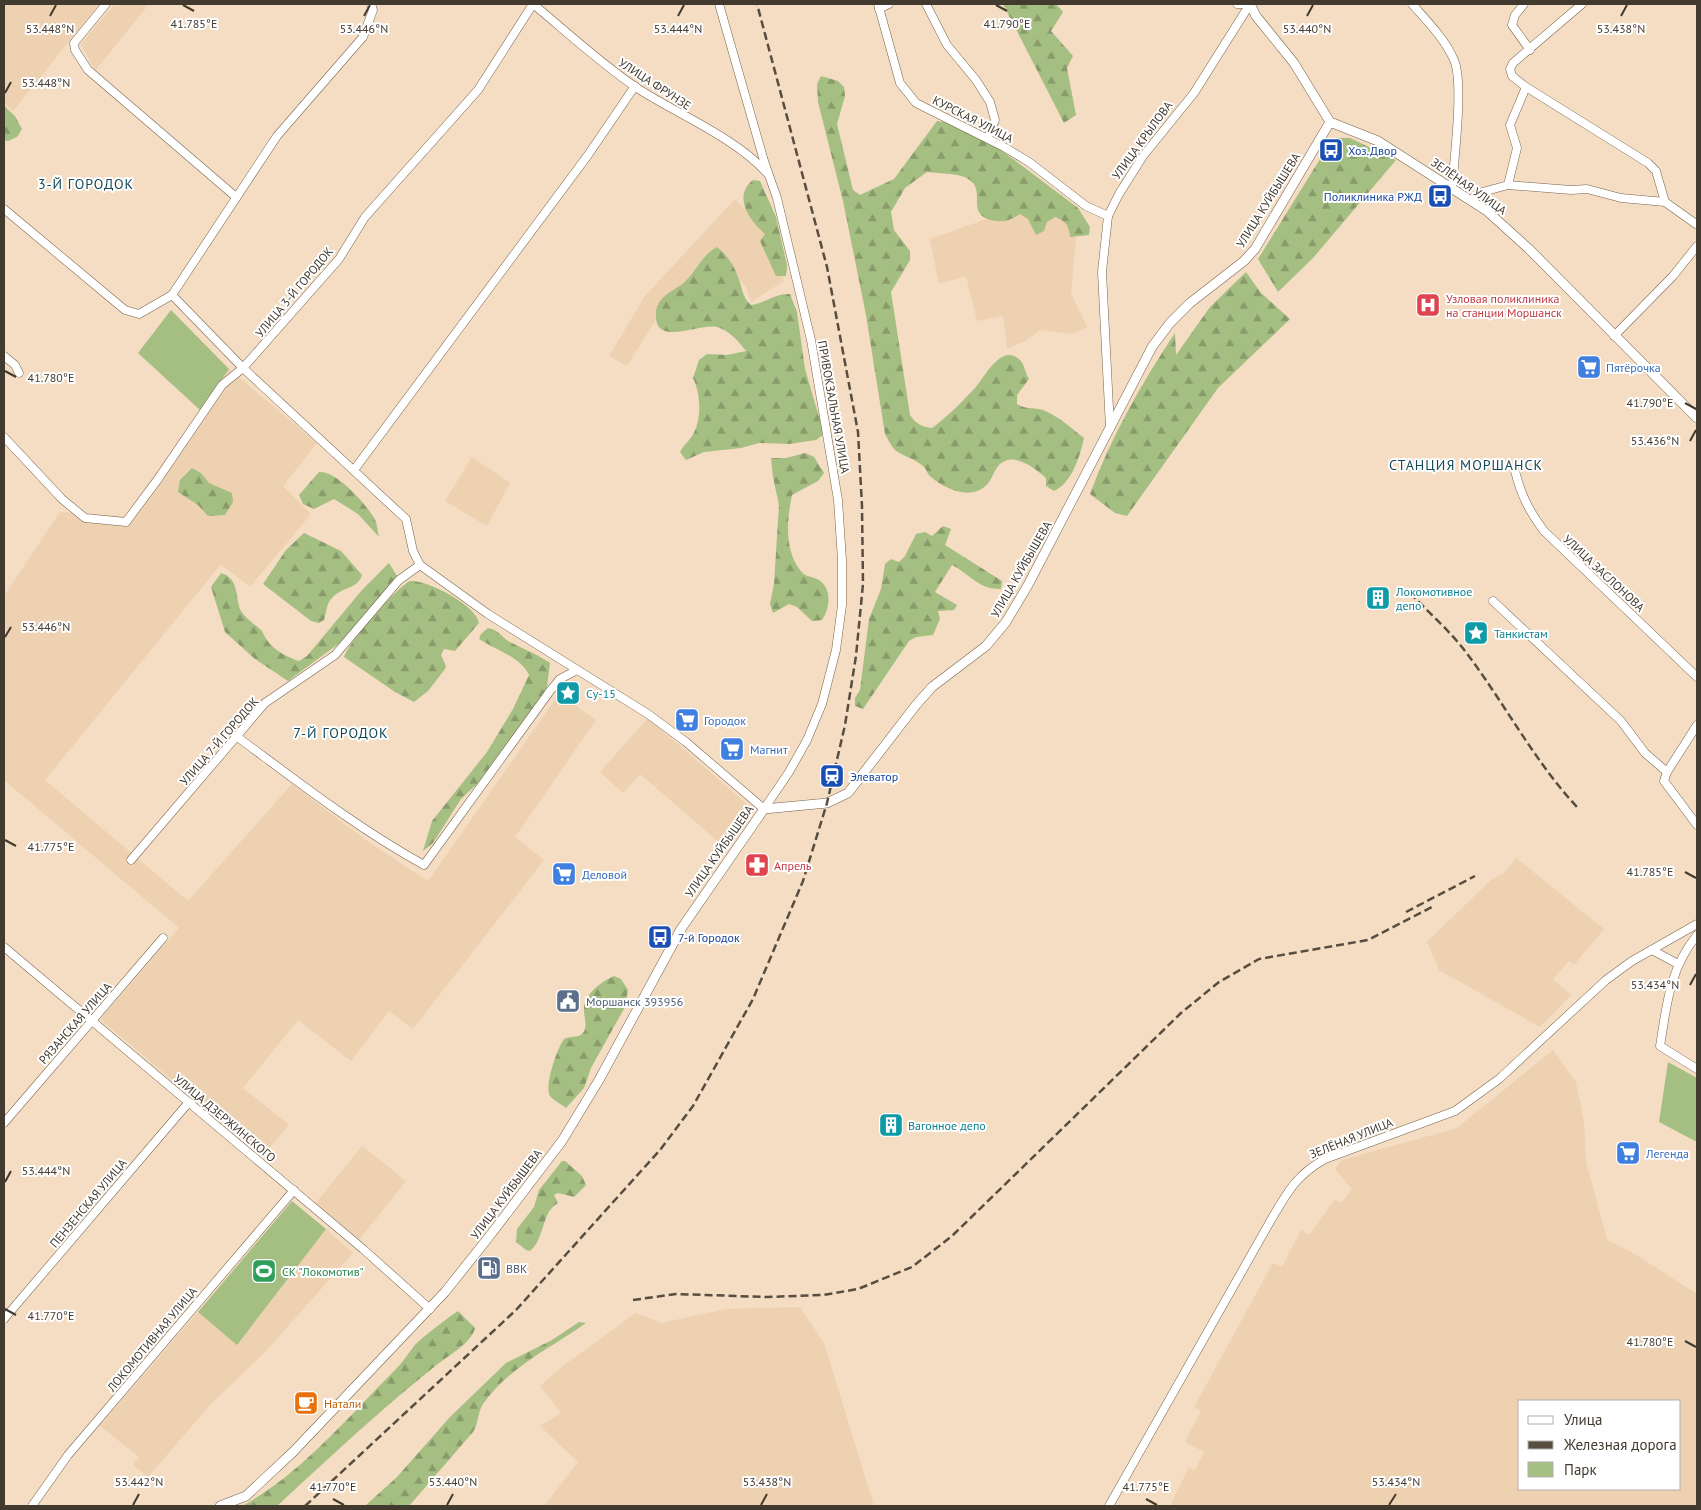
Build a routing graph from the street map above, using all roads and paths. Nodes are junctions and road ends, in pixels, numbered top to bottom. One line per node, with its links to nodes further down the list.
1 (106, 4): 21 (street)
2 (371, 4): 21 (street)
3 (533, 4): 14 (street, УЛИЦА ФРУНЗЕ); 32 (street, УЛИЦА 3-Й ГОРОДОК)
4 (720, 4): 18 (street, ПРИВОКЗАЛЬНАЯ УЛИЦА)
5 (889, 4): 12 (street)
6 (926, 4): 17 (street)
7 (1237, 4): 8 (street)
8 (1250, 4): 16 (street); 25 (street, УЛИЦА КРЫЛОВА)
9 (1412, 4): 20 (street)
10 (1524, 4): 13 (street)
11 (1582, 4): 13 (street)
12 (878, 6): 17 (street, КУРСКАЯ УЛИЦА)
13 (1530, 50): 15 (street)
14 (635, 86): 18 (street, УЛИЦА ФРУНЗЕ); 37 (street)
15 (1526, 87): 19 (street); 23 (street)
16 (1330, 122): 20 (street, ЗЕЛЁНАЯ УЛИЦА); 35 (street, УЛИЦА КУЙБЫШЕВА)
17 (988, 138): 25 (street, КУРСКАЯ УЛИЦА)
18 (762, 163): 46 (street, ПРИВОКЗАЛЬНАЯ УЛИЦА)
19 (1508, 185): 22 (street); 23 (street)
20 (1452, 188): 22 (street, ЗЕЛЁНАЯ УЛИЦА)
21 (236, 197): 29 (street)
22 (1471, 200): 30 (street, ЗЕЛЁНАЯ УЛИЦА)
23 (1665, 202): 26 (street)
24 (4, 210): 29 (street)
25 (1108, 216): 35 (street, УЛИЦА КРЫЛОВА)
26 (1697, 225)
27 (1697, 246): 28 (street)
28 (1694, 254): 30 (street)
29 (172, 295): 32 (street)
30 (1614, 336): 34 (street, ЗЕЛЁНАЯ УЛИЦА)
31 (4, 356): 33 (street)
32 (243, 368): 36 (street, УЛИЦА 3-Й ГОРОДОК); 37 (street)
33 (19, 373)
34 (1697, 418)
35 (1110, 428): 46 (street, УЛИЦА КУЙБЫШЕВА)
36 (4, 437)
37 (354, 470): 39 (street)
38 (1515, 471): 42 (street, УЛИЦА ЗАСЛОНОВА)
39 (420, 564): 41 (street); 44 (street, УЛИЦА 7-Й ГОРОДОК)
40 (1493, 601): 45 (street)
41 (576, 670): 44 (street); 46 (street)
42 (1697, 677)
43 (1697, 725): 45 (street)
44 (236, 736): 48 (street, УЛИЦА 7-Й ГОРОДОК)
45 (1667, 772): 47 (street)
46 (764, 808): 60 (street, УЛИЦА КУЙБЫШЕВА)
47 (1697, 825)
48 (131, 860)
49 (1697, 924): 53 (street, ЗЕЛЁНАЯ УЛИЦА)
50 (1697, 935): 54 (street)
51 (163, 938): 55 (street, РЯЗАНСКАЯ УЛИЦА)
52 (4, 946): 55 (street, УЛИЦА ДЗЕРЖИНСКОГО)
53 (1652, 950): 54 (street); 64 (street, ЗЕЛЁНАЯ УЛИЦА)
54 (1678, 964): 56 (street)
55 (92, 1020): 57 (street, УЛИЦА ДЗЕРЖИНСКОГО); 58 (street, РЯЗАНСКАЯ УЛИЦА)
56 (1697, 1069)
57 (189, 1102): 59 (street, УЛИЦА ДЗЕРЖИНСКОГО); 61 (street, ПЕНЗЕНСКАЯ УЛИЦА)
58 (4, 1123)
59 (294, 1190): 60 (street, УЛИЦА ДЗЕРЖИНСКОГО); 62 (street, ЛОКОМОТИВНАЯ УЛИЦА)
60 (430, 1309): 63 (street, УЛИЦА КУЙБЫШЕВА)
61 (4, 1320)
62 (32, 1506)
63 (220, 1506)
64 (1109, 1506)

